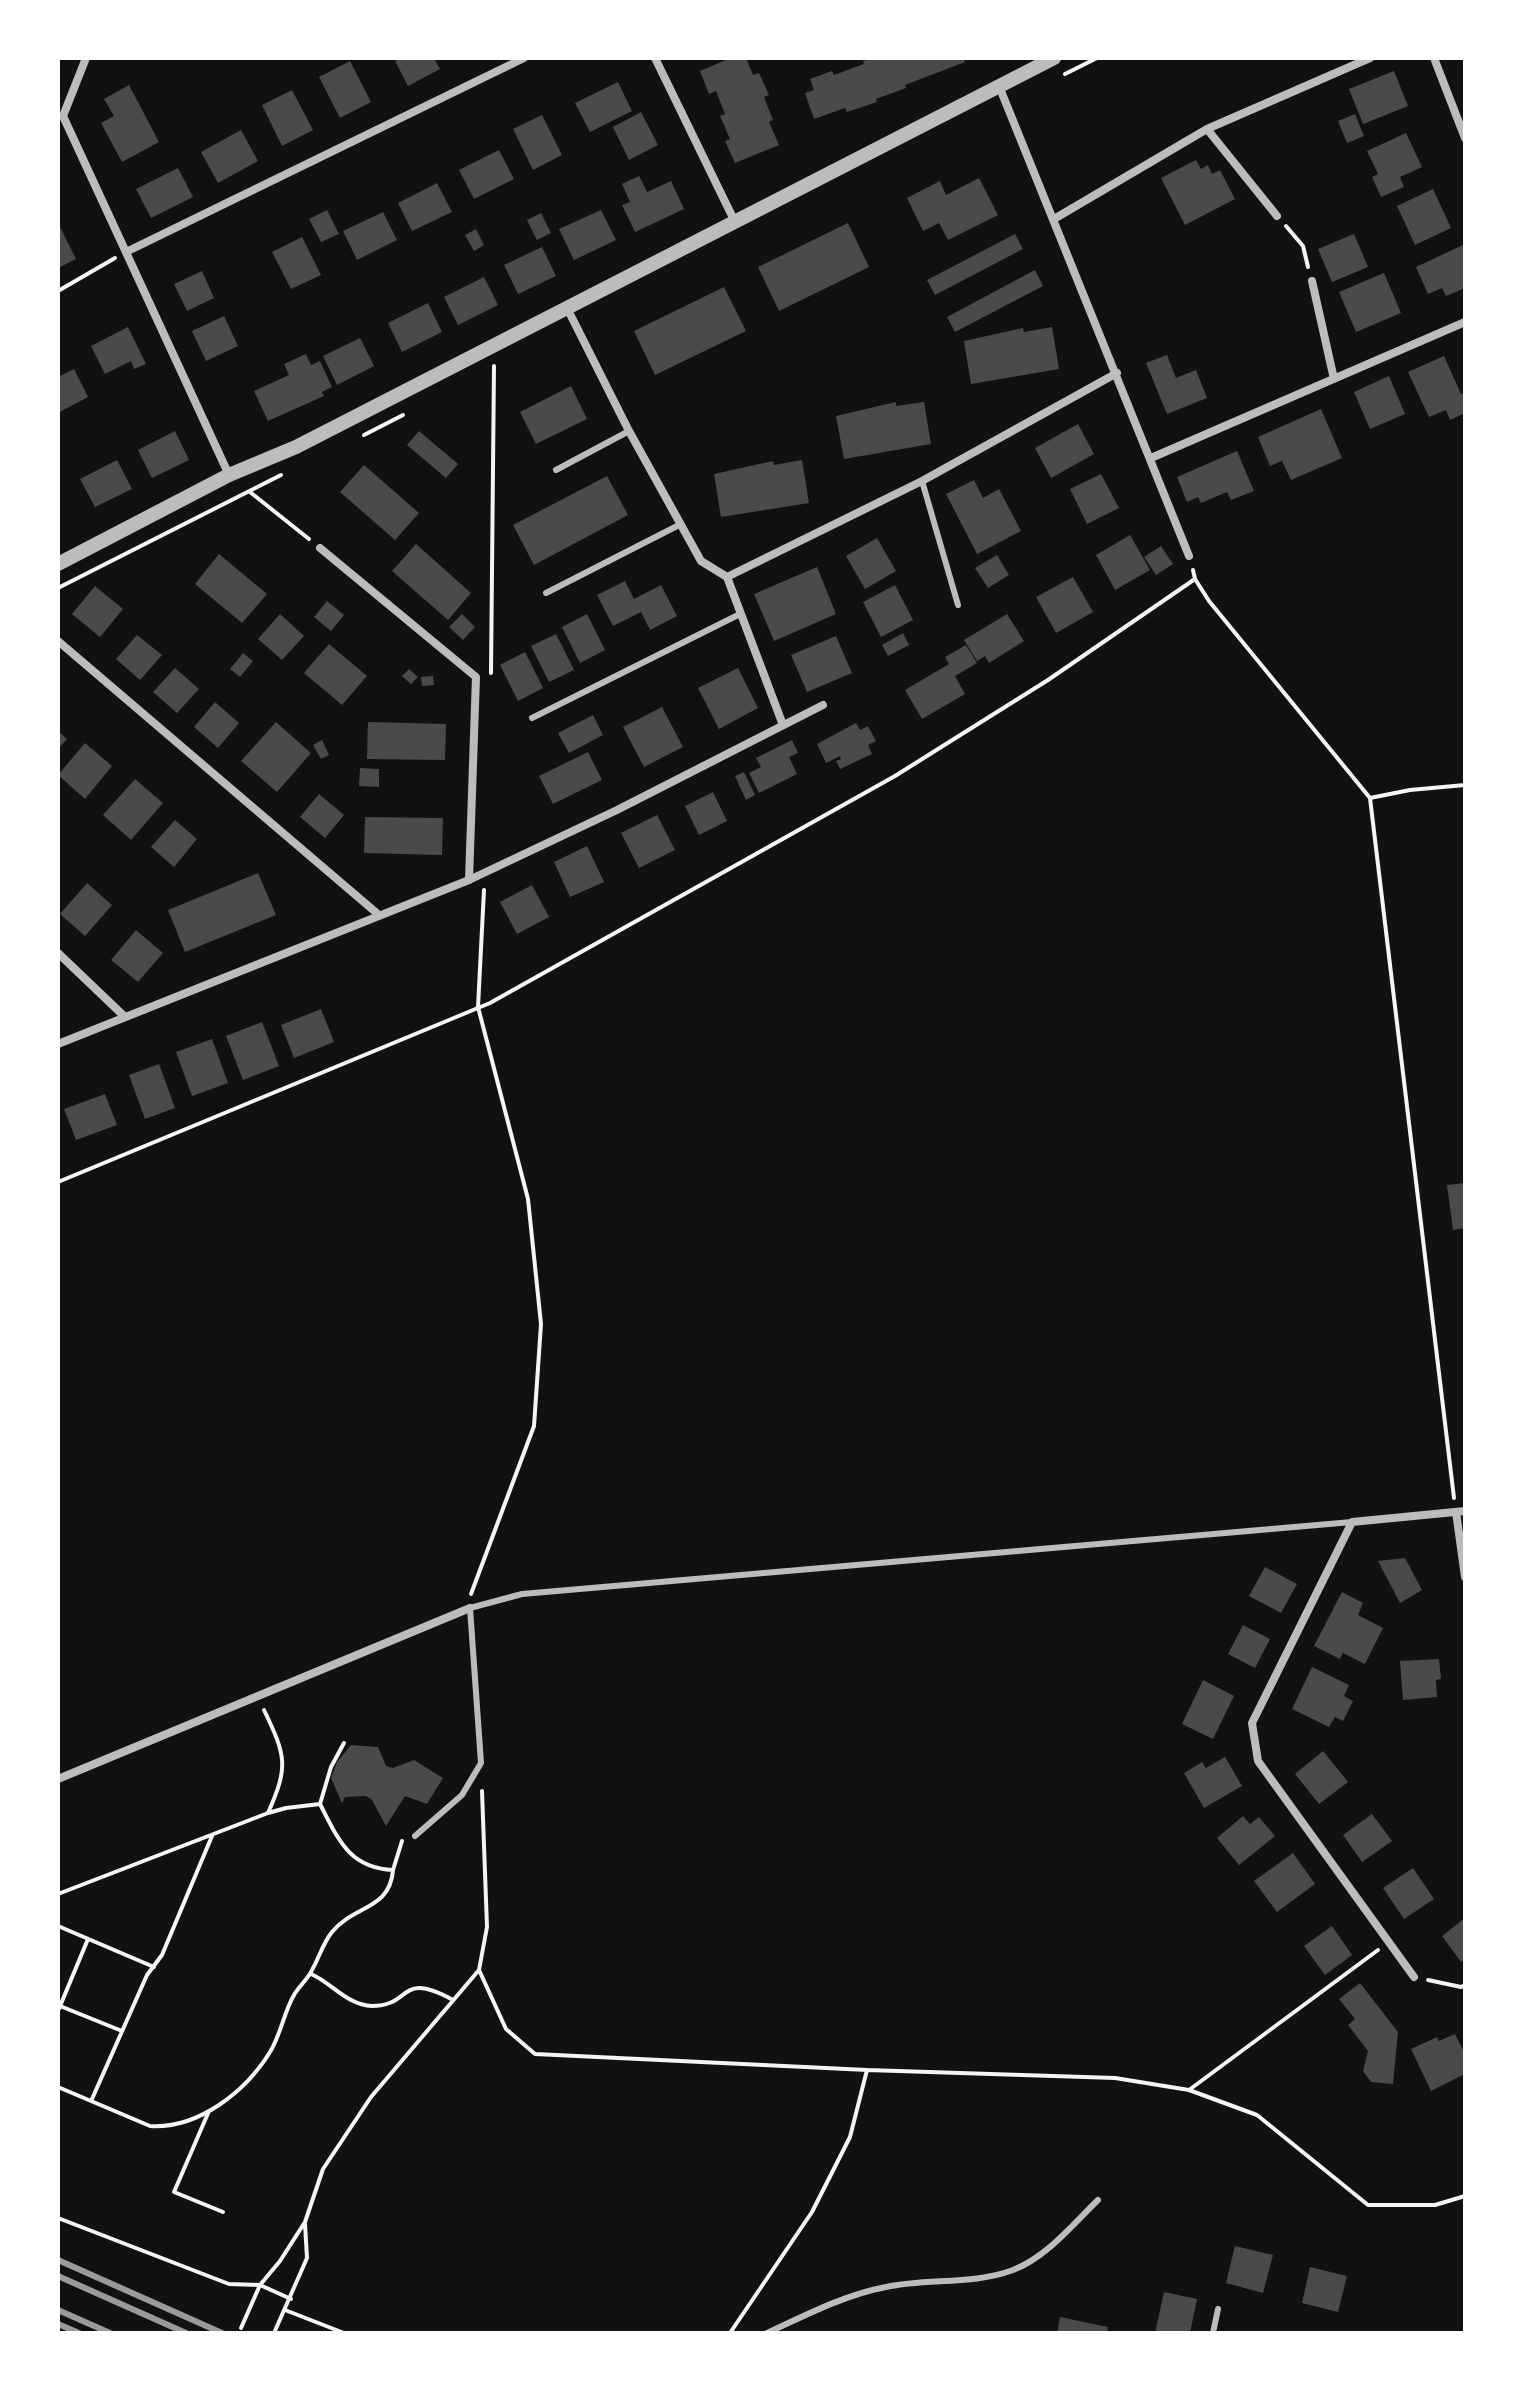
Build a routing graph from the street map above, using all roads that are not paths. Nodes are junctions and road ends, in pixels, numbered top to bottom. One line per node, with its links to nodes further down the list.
1 (86, 58): 13 (street)
2 (524, 58): 13 (street)
3 (655, 58): 12 (street)
4 (1054, 58): 7 (street)
5 (1370, 58): 8 (street)
6 (1434, 58): 9 (street)
7 (999, 86): 11 (street); 12 (street)
8 (1207, 129): 10 (street); 11 (street)
9 (1465, 138)
10 (1277, 216)
11 (1054, 219): 17 (street)
12 (734, 220): 15 (street)
13 (126, 252): 22 (street)
14 (1312, 281): 18 (street)
15 (567, 308): 19 (street); 22 (street)
16 (1465, 322): 18 (street)
17 (1117, 373): 20 (street); 23 (street)
18 (1334, 379): 20 (street)
19 (629, 431): 21 (lane); 24 (street)
20 (1151, 458): 26 (street)
21 (556, 470)
22 (229, 475): 27 (street)
23 (922, 481): 28 (street); 30 (lane)
24 (681, 524): 28 (street); 29 (lane)
25 (320, 548): 36 (street)
26 (1189, 556)
27 (58, 564)
28 (727, 577): 31 (street)
29 (546, 593)
30 (958, 605)
31 (740, 614): 34 (lane); 35 (street)
32 (58, 641): 37 (street)
33 (823, 705): 35 (street)
34 (532, 718)
35 (783, 725): 36 (street)
36 (469, 880): 37 (street)
37 (379, 915): 39 (street)
38 (58, 953): 39 (street)
39 (125, 1017): 40 (street)
40 (58, 1044)
41 (1461, 1511): 42 (street); 43 (street)
42 (1352, 1522): 44 (lane); 47 (street)
43 (1465, 1577)
44 (470, 1608): 45 (street); 46 (lane)
45 (58, 1779)
46 (415, 1836)
47 (1414, 1977)
48 (1098, 2200): 50 (lane)
49 (1218, 2309): 51 (lane)
50 (767, 2333)
51 (1213, 2333)

